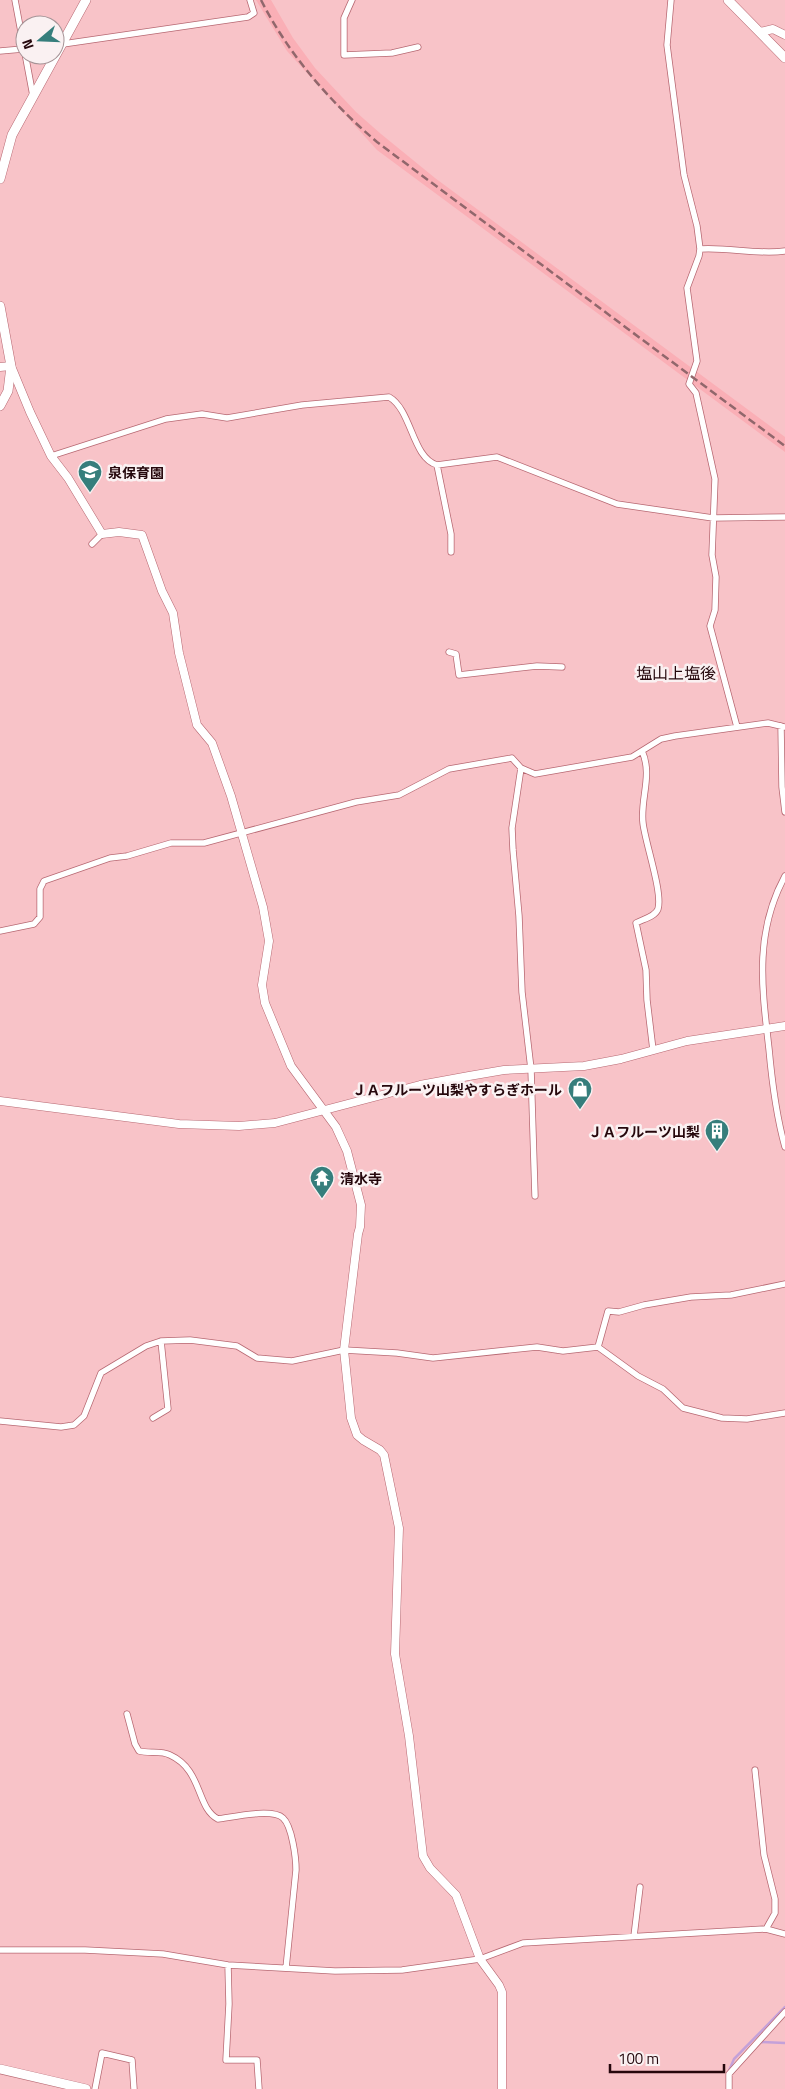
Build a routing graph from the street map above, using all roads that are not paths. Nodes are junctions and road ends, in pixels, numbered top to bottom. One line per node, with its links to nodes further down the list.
1 (15, 0): 7 (street)
2 (86, 0): 10 (main road)
3 (250, 0): 11 (street)
4 (352, 0): 12 (street)
5 (670, 0): 20 (street)
6 (728, 0): 8 (main road)
7 (18, 15)
8 (760, 32): 9 (street); 15 (main road)
9 (785, 35)
10 (65, 40)
11 (65, 44)
12 (418, 48)
13 (15, 50): 14 (street)
14 (0, 51)
15 (785, 58)
16 (27, 65): 18 (street)
17 (51, 65): 18 (main road)
18 (33, 96): 19 (main road)
19 (0, 178)
20 (700, 249): 21 (street); 29 (street)
21 (785, 251)
22 (0, 306): 23 (main road)
23 (11, 366): 24 (street); 25 (main road); 26 (street)
24 (0, 367)
25 (0, 406)
26 (51, 456): 27 (street); 30 (street)
27 (437, 465): 29 (street); 32 (street)
28 (785, 517): 29 (street)
29 (713, 518): 35 (street)
30 (102, 534): 31 (street); 40 (street)
31 (92, 544)
32 (452, 552)
33 (449, 652): 34 (street)
34 (562, 667)
35 (737, 726): 36 (street); 37 (street)
36 (783, 727): 39 (street)
37 (642, 751): 38 (street); 45 (street)
38 (521, 768): 40 (street); 46 (street)
39 (785, 812)
40 (242, 831): 42 (street); 48 (street)
41 (785, 876): 44 (street)
42 (0, 931)
43 (785, 1026): 44 (street)
44 (766, 1028): 45 (street); 49 (street)
45 (653, 1050): 46 (street)
46 (531, 1069): 48 (street); 50 (street)
47 (0, 1101): 48 (street)
48 (325, 1110): 54 (street)
49 (785, 1147)
50 (534, 1196)
51 (785, 1284): 53 (street)
52 (161, 1341): 54 (street); 56 (street); 57 (street)
53 (598, 1347): 54 (street); 55 (street)
54 (344, 1350): 65 (street)
55 (785, 1413)
56 (153, 1418)
57 (0, 1421)
58 (127, 1714): 67 (street)
59 (755, 1770): 61 (street)
60 (640, 1887): 63 (street)
61 (766, 1929): 62 (street); 63 (street)
62 (785, 1934)
63 (634, 1936): 65 (street)
64 (0, 1950): 66 (street)
65 (480, 1959): 67 (street); 74 (street)
66 (228, 1965): 67 (street); 73 (street)
67 (286, 1968)
68 (785, 2012): 75 (street)
69 (0, 2069): 70 (main road)
70 (86, 2089)
71 (95, 2089): 72 (street)
72 (134, 2089)
73 (259, 2089)
74 (502, 2089)
75 (729, 2089)

